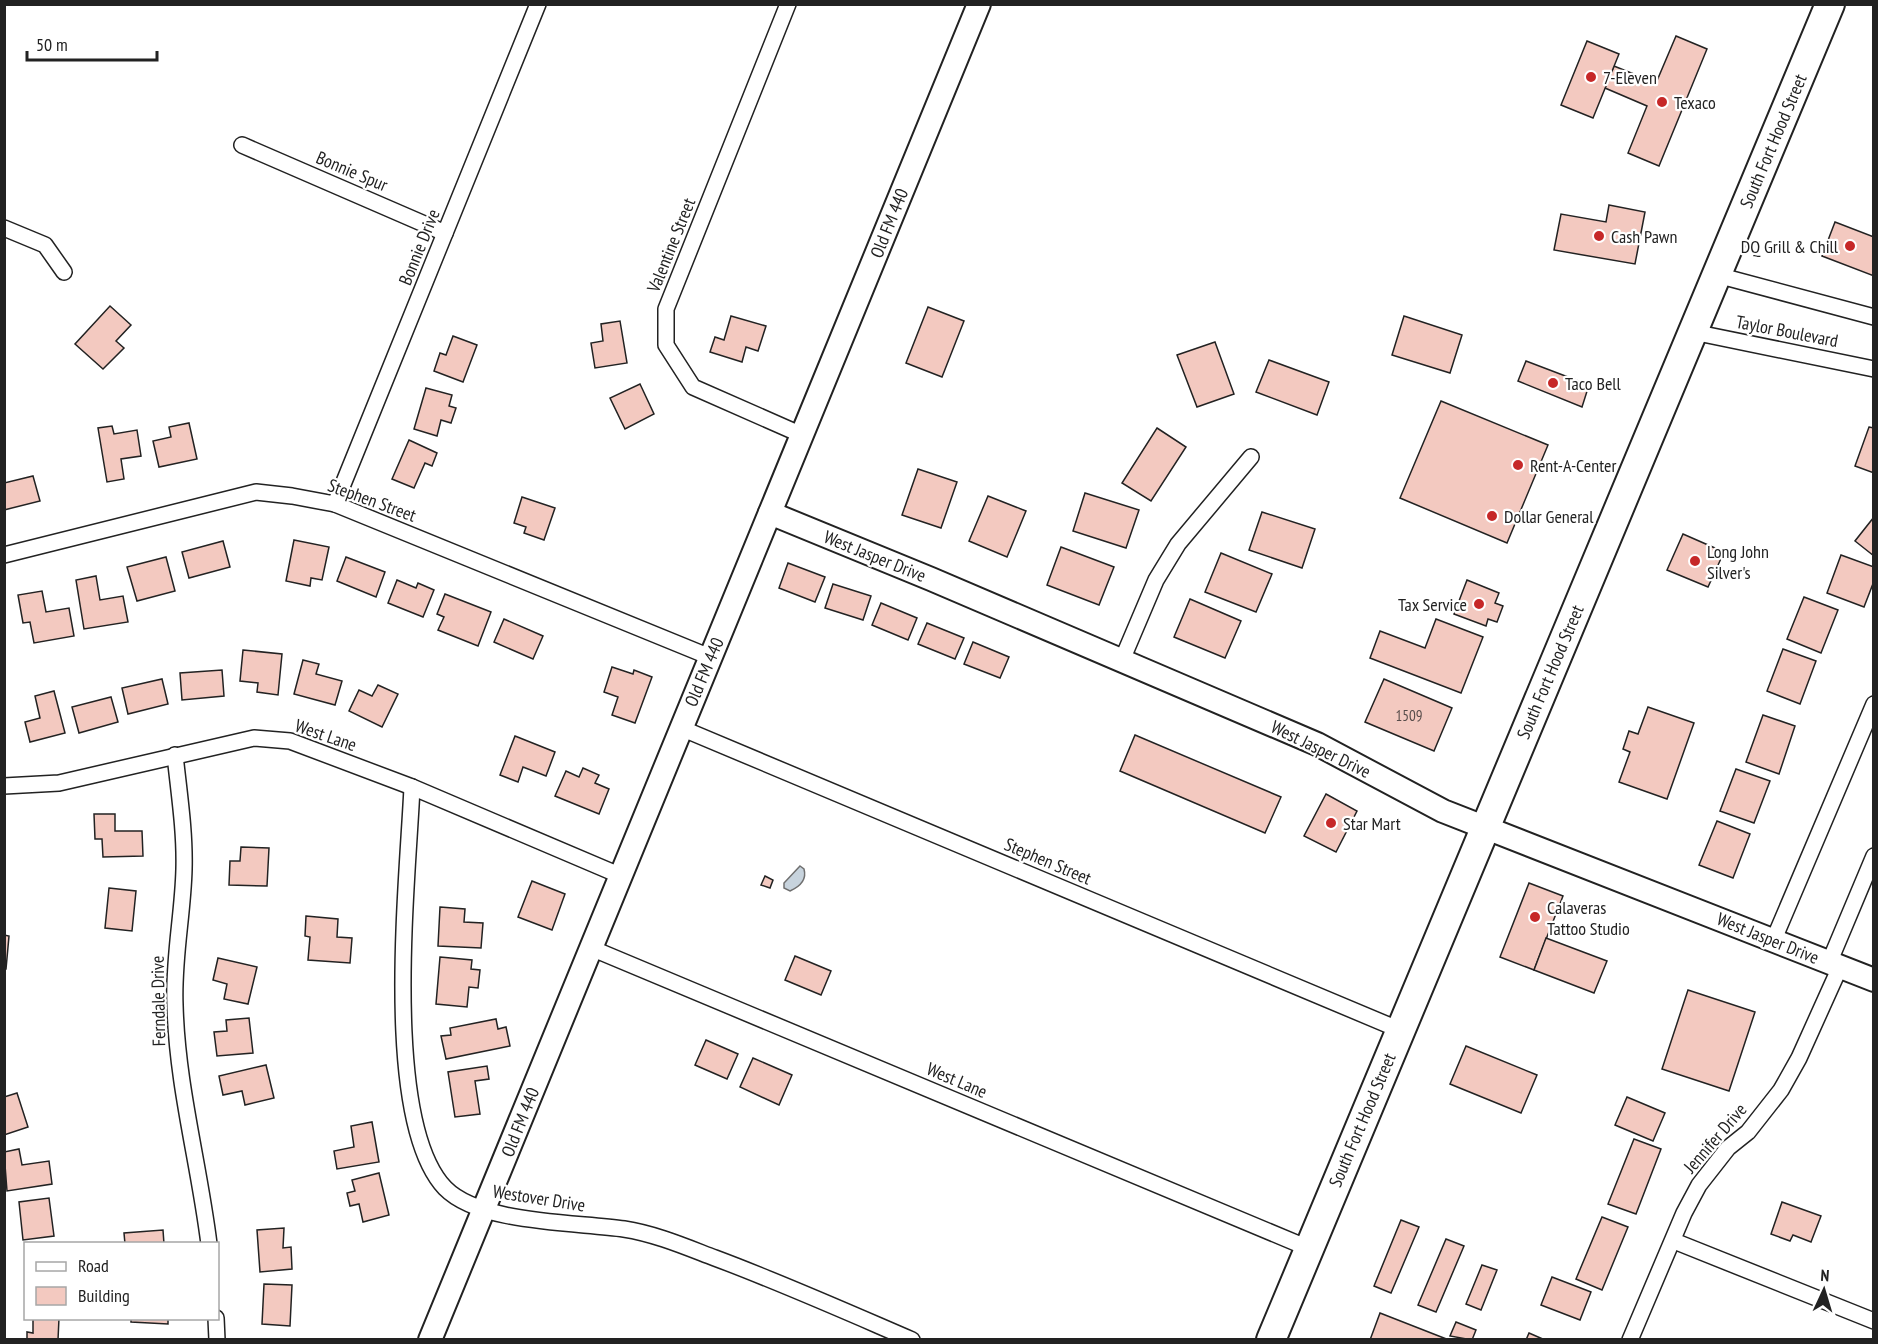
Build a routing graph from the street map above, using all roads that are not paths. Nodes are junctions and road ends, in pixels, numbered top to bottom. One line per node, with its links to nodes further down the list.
1 (538, 4): 7 (street, Bonnie Drive)
2 (788, 4): 13 (street, Valentine Street)
3 (979, 4): 13 (street, Old FM 440)
4 (1830, 4): 9 (highway, South Fort Hood Street)
5 (242, 145): 7 (street, Bonnie Spur)
6 (4, 228): 8 (street)
7 (446, 233): 15 (street, Bonnie Drive)
8 (64, 272)
9 (1717, 275): 10 (street, Taylor Boulevard); 11 (highway, South Fort Hood Street)
10 (1874, 317)
11 (1693, 332): 12 (street, Taylor Boulevard); 25 (highway, South Fort Hood Street)
12 (1874, 369)
13 (802, 435): 16 (street, Old FM 440)
14 (1251, 457): 19 (street)
15 (335, 504): 17 (street, Stephen Street); 18 (street, Stephen Street)
16 (770, 513): 18 (street, Old FM 440); 19 (street, West Jasper Drive)
17 (4, 555)
18 (711, 657): 21 (street, Old FM 440)
19 (1122, 660): 25 (street, West Jasper Drive)
20 (1874, 704): 28 (street)
21 (681, 728): 27 (street, Old FM 440); 32 (street, Stephen Street)
22 (175, 755): 23 (street, West Lane); 24 (street, West Lane); 35 (street, Ferndale Drive)
23 (4, 786)
24 (412, 787): 27 (street, West Lane); 33 (street, Westover Drive)
25 (1484, 828): 28 (street, West Jasper Drive); 32 (highway, South Fort Hood Street)
26 (1874, 856): 30 (street, Jennifer Drive)
27 (619, 875): 29 (street, Old FM 440)
28 (1774, 939): 30 (street, West Jasper Drive)
29 (591, 948): 33 (street, Old FM 440); 36 (street, West Lane)
30 (1834, 965): 31 (street, West Jasper Drive); 34 (street, Jennifer Drive)
31 (1874, 980)
32 (1400, 1030): 36 (highway, South Fort Hood Street)
33 (484, 1209): 40 (street, Old FM 440); 41 (street, Westover Drive)
34 (1674, 1241): 38 (street); 43 (street, Jennifer Drive)
35 (209, 1242)
36 (1308, 1248): 42 (highway, South Fort Hood Street)
37 (216, 1320): 39 (street)
38 (1874, 1321)
39 (217, 1340)
40 (430, 1340)
41 (912, 1340)
42 (1271, 1340)
43 (1630, 1340)

